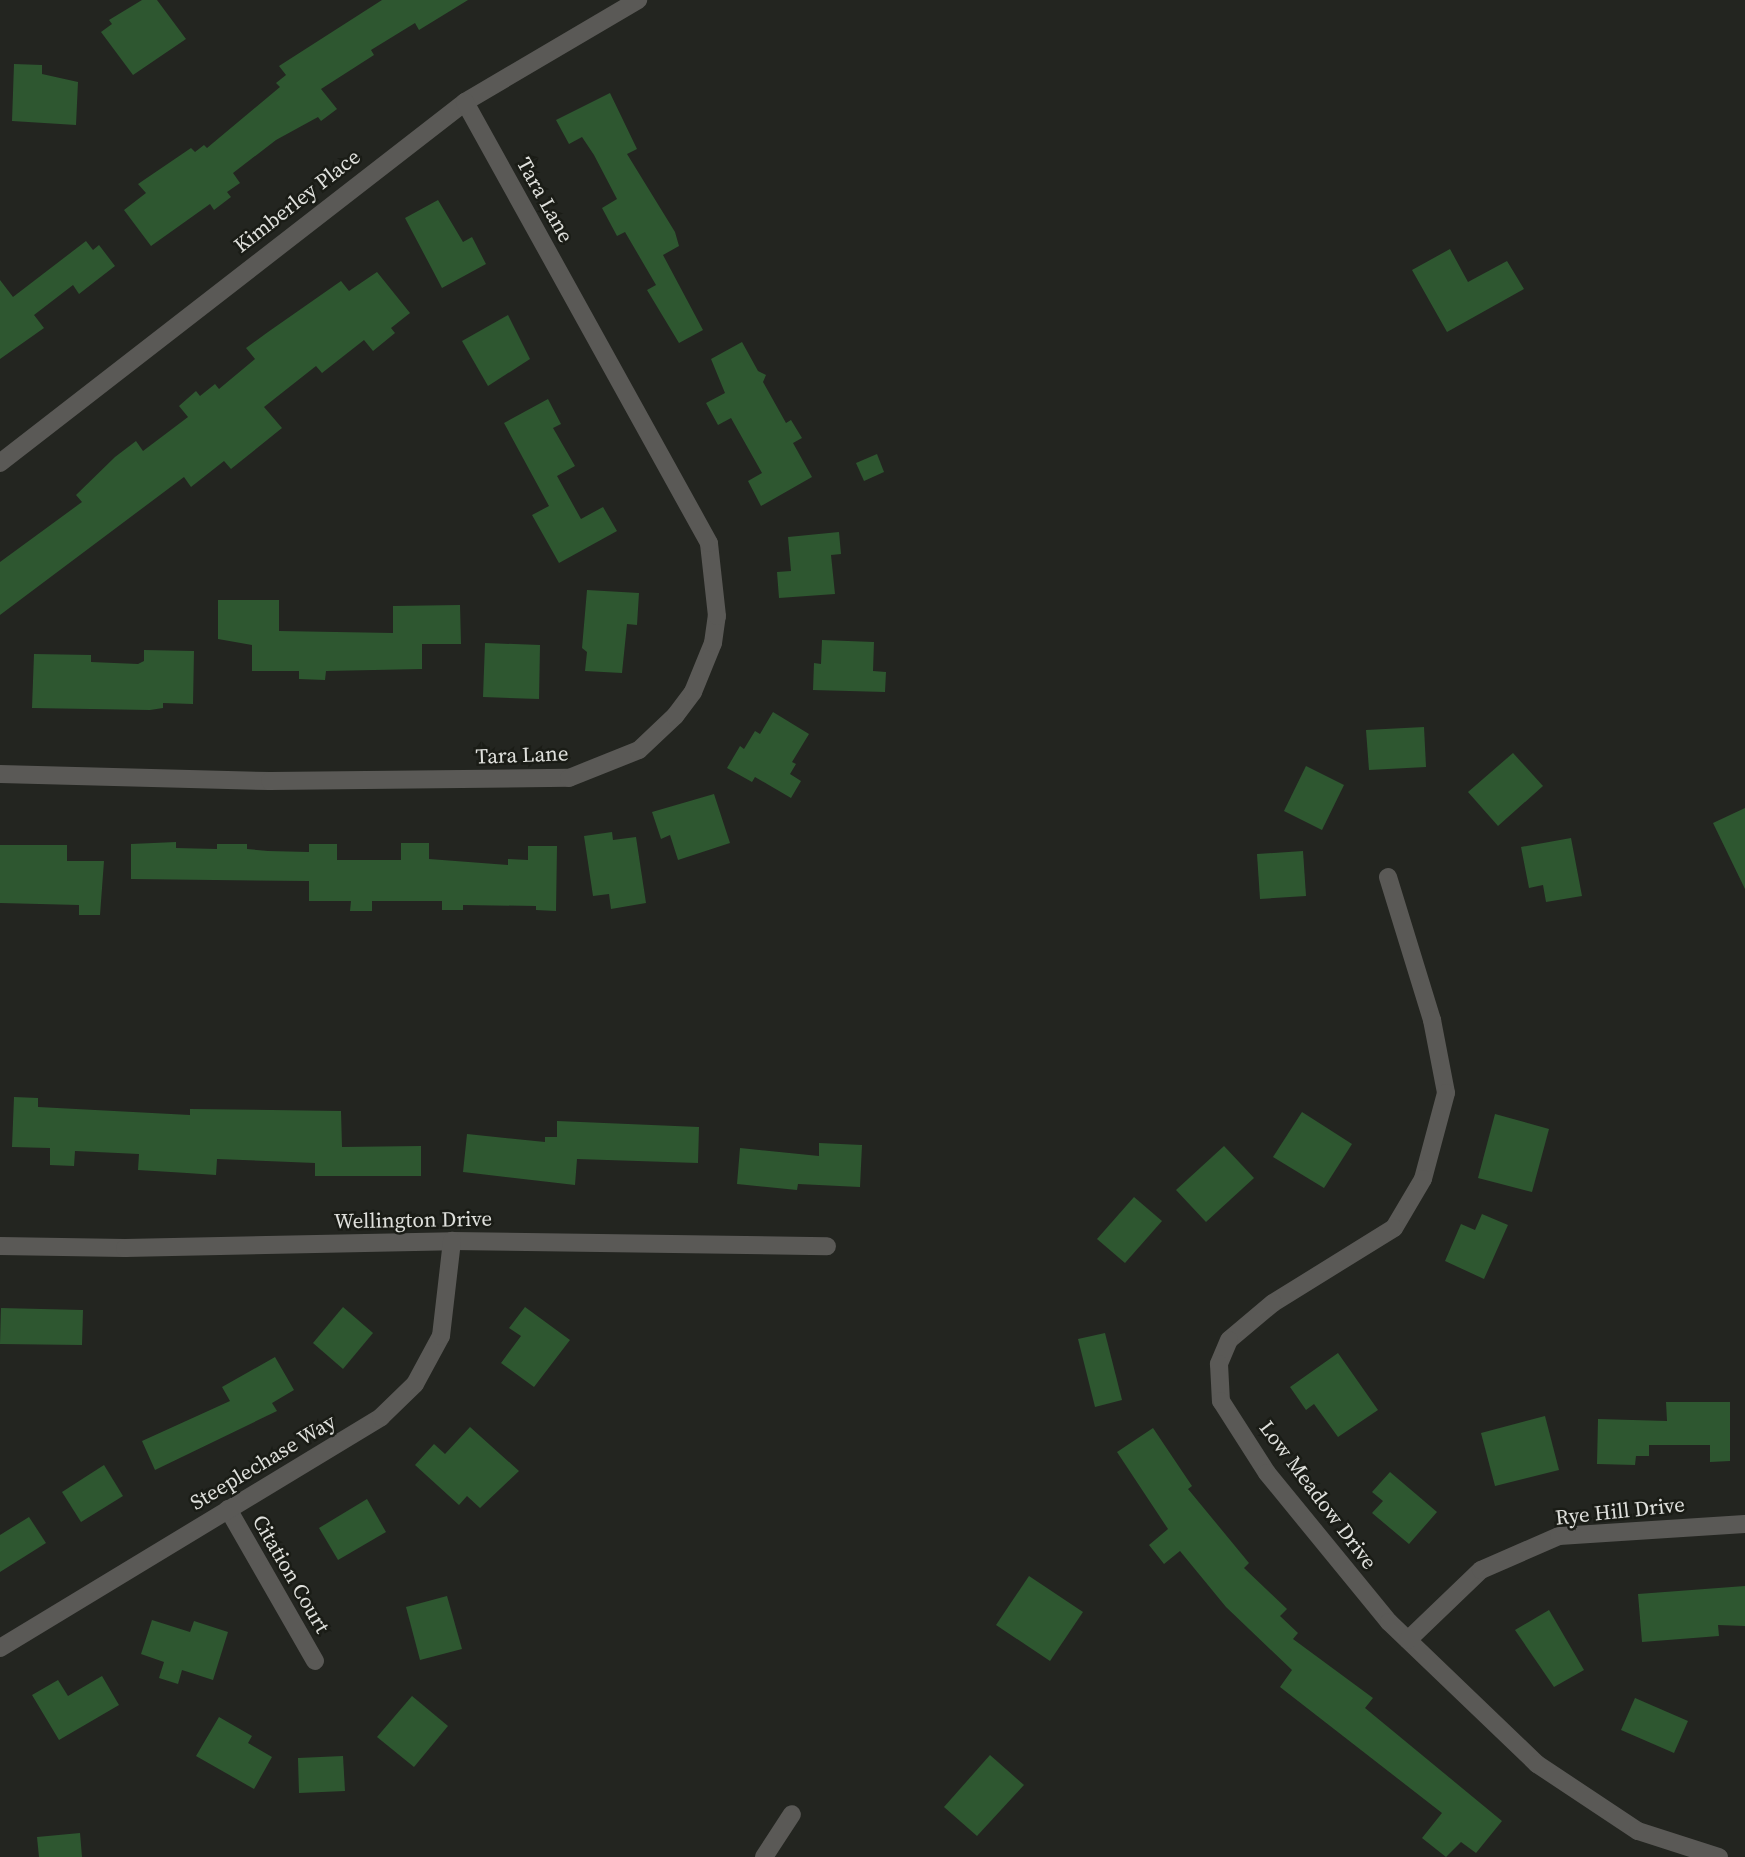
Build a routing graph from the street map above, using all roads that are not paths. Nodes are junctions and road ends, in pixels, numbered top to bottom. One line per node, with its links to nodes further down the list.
1 (638, 0): 2 (street, Kimberley Place)
2 (465, 102): 3 (street, Kimberley Place); 4 (street, Tara Lane)
3 (0, 463)
4 (0, 774)
5 (1388, 877): 11 (street, Low Meadow Drive)
6 (453, 1241): 7 (street, Wellington Drive); 8 (street, Wellington Drive); 9 (street, Steeplechase Way)
7 (0, 1246)
8 (827, 1246)
9 (228, 1510): 12 (street, Steeplechase Way); 13 (street, Citation Court)
10 (1745, 1524): 11 (street, Rye Hill Drive)
11 (1408, 1640): 16 (street, Low Meadow Drive)
12 (0, 1648)
13 (315, 1661)
14 (792, 1814): 15 (street)
15 (764, 1857)
16 (1719, 1857)

